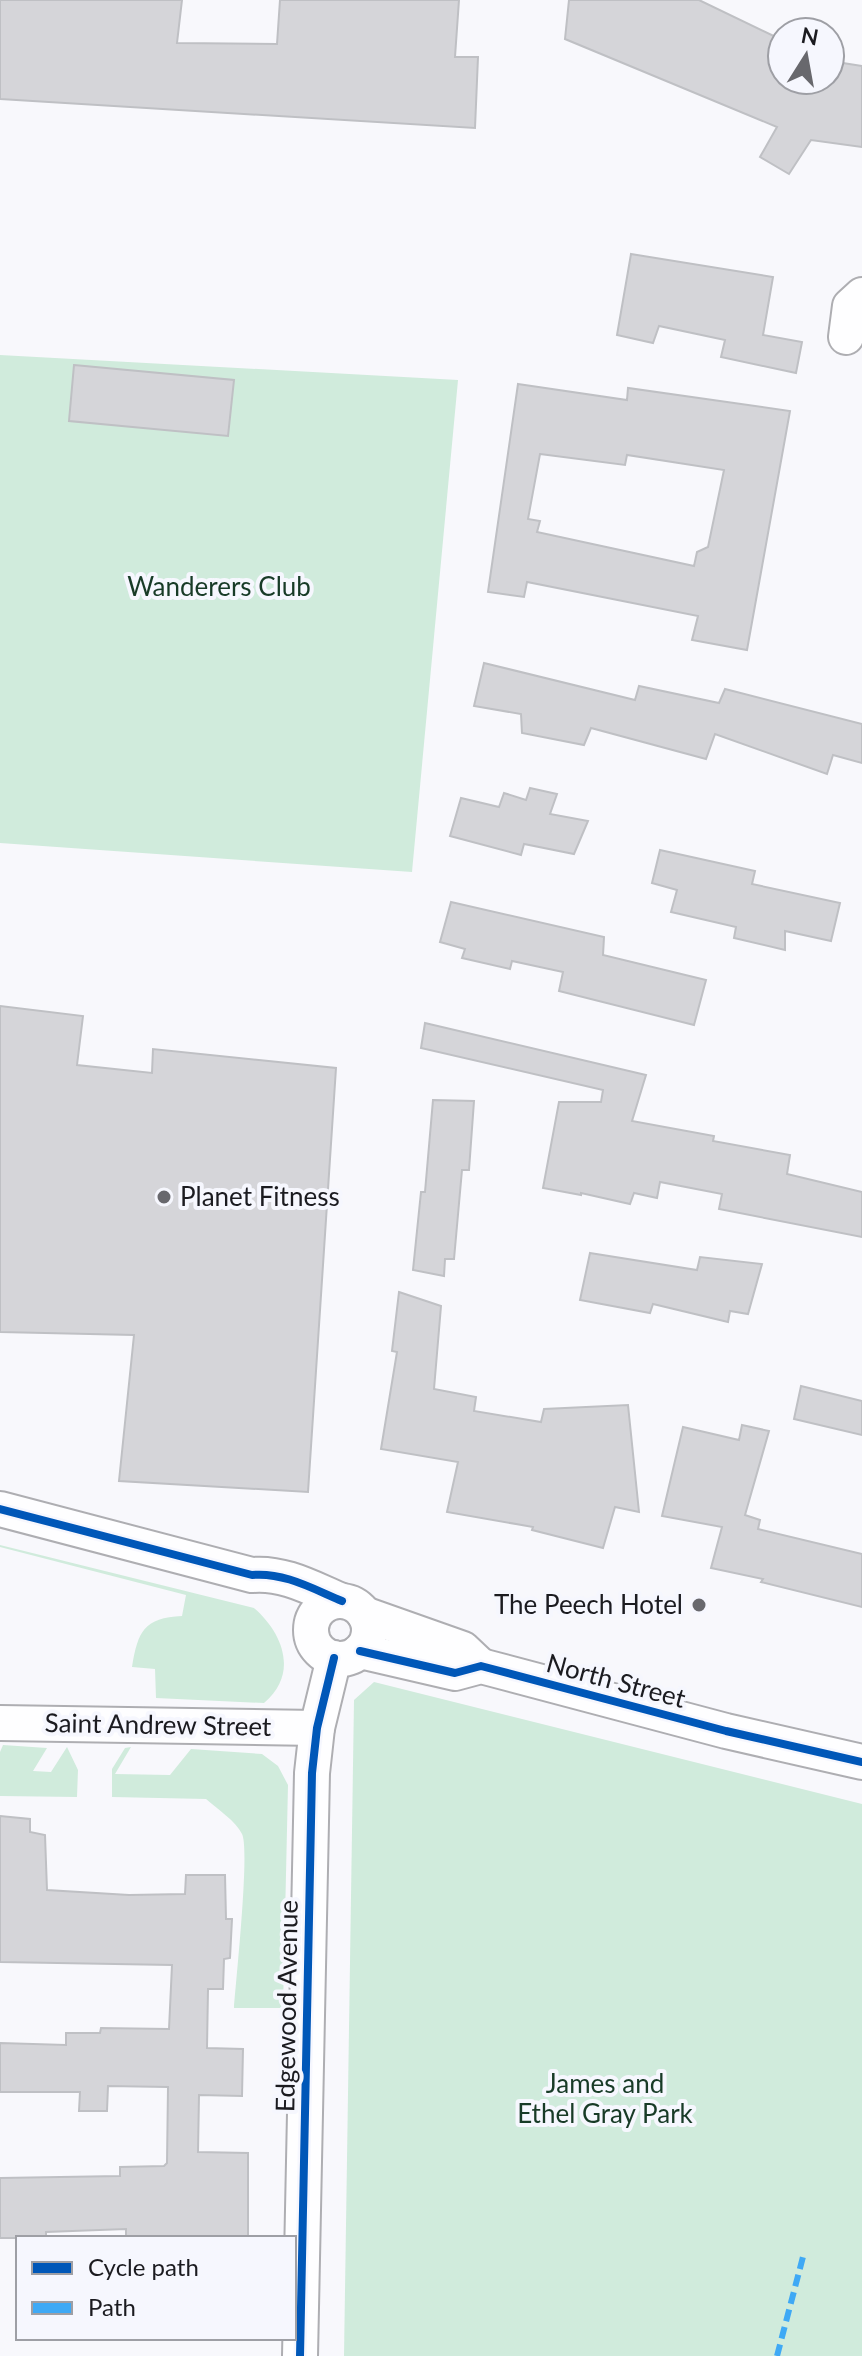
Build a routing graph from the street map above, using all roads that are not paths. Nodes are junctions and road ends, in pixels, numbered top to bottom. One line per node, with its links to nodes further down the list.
1 (862, 295): 2 (street)
2 (846, 337)
3 (0, 1509): 4 (street, North Street)
4 (252, 1575): 5 (street, North Street); 6 (street, North Street)
5 (353, 1607): 6 (street); 7 (street); 8 (street, North Street)
6 (312, 1620): 7 (street)
7 (347, 1655): 8 (street, North Street); 10 (street, Edgewood Avenue)
8 (481, 1666): 11 (street, North Street)
9 (0, 1723): 10 (street, Saint Andrew Street)
10 (317, 1728): 12 (street, Edgewood Avenue)
11 (862, 1762)
12 (300, 2356)

